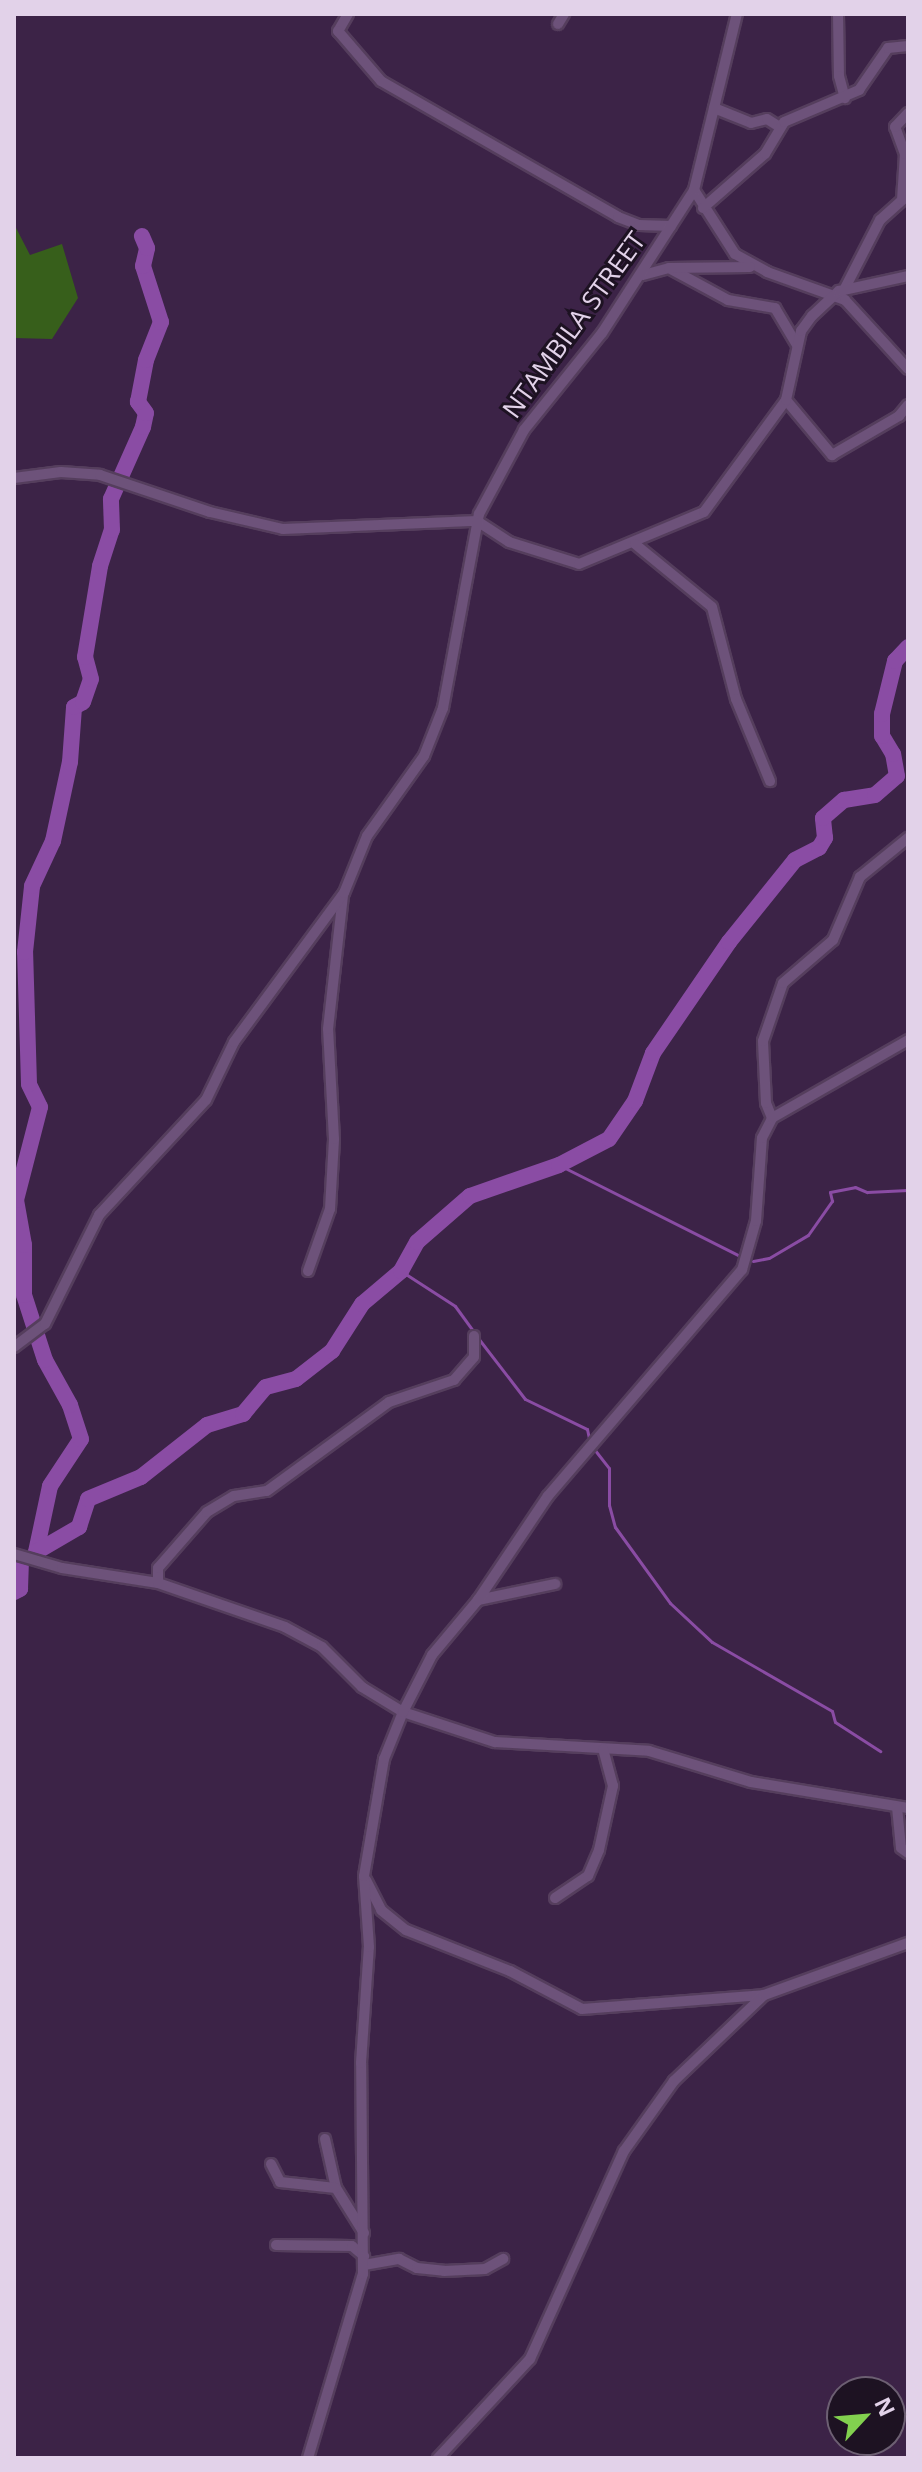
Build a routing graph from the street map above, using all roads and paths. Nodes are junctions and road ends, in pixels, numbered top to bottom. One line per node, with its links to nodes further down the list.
1 (348, 14): 11 (street)
2 (737, 14): 6 (street, NTAMBILA STREET)
3 (838, 14): 5 (street)
4 (908, 46): 5 (street)
5 (845, 98): 8 (street)
6 (714, 108): 8 (street); 9 (street, NTAMBILA STREET)
7 (908, 113): 16 (street)
8 (780, 127): 10 (street)
9 (694, 190): 10 (street); 11 (street, NTAMBILA STREET)
10 (703, 208): 12 (street)
11 (671, 226): 14 (street, NTAMBILA STREET)
12 (756, 267): 13 (street); 16 (street)
13 (669, 268): 14 (street); 17 (street)
14 (643, 275): 22 (street, NTAMBILA STREET)
15 (908, 276): 16 (street)
16 (840, 292): 17 (street); 18 (street)
17 (797, 345): 19 (street)
18 (908, 369)
19 (786, 400): 20 (street); 23 (street)
20 (908, 405)
21 (14, 478): 22 (street)
22 (477, 521): 23 (street); 26 (street, NTAMBILA STREET)
23 (635, 544): 24 (street)
24 (770, 781)
25 (908, 838): 28 (street)
26 (344, 893): 29 (street); 31 (street)
27 (908, 1040): 28 (street)
28 (772, 1118): 35 (street)
29 (308, 1271)
30 (474, 1336): 33 (street)
31 (14, 1347)
32 (14, 1554): 33 (street)
33 (158, 1583): 36 (street)
34 (555, 1584): 35 (street)
35 (478, 1600): 36 (street)
36 (403, 1712): 37 (street); 40 (street)
37 (603, 1749): 38 (street); 41 (street)
38 (902, 1807): 39 (street)
39 (908, 1853)
40 (364, 1876): 43 (street); 47 (street)
41 (555, 1898)
42 (908, 1943): 43 (street)
43 (764, 1995): 52 (street)
44 (325, 2139): 46 (street)
45 (271, 2164): 46 (street)
46 (336, 2188): 47 (street)
47 (365, 2235): 50 (street)
48 (276, 2245): 50 (street)
49 (503, 2259): 50 (street)
50 (364, 2260): 51 (street)
51 (308, 2458)
52 (438, 2458)

